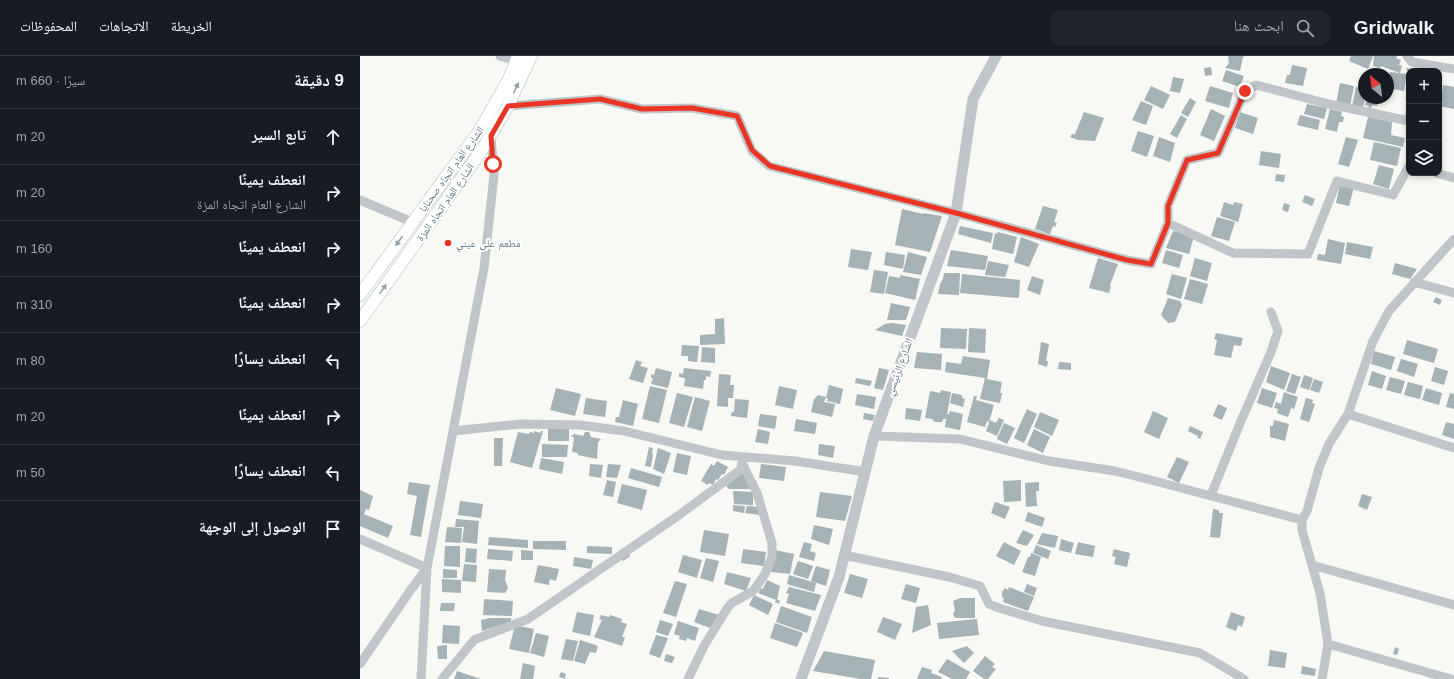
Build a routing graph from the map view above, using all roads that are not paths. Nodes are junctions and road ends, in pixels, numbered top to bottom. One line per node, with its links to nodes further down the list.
1 (500, 56): 5 (street)
2 (531, 56): 7 (main road, الشارع العام اتجاه المزة, one-way to 2)
3 (996, 56): 14 (street, الشارع الرئيسي)
4 (1407, 56): 6 (street)
5 (517, 59): 9 (main road, الشارع العام اتجاه صحنايا)
6 (1454, 69)
7 (508, 106): 9 (main road, الشارع العام اتجاه المزة); 14 (street)
8 (1406, 120): 16 (street)
9 (486, 133): 15 (main road, الشارع العام اتجاه صحنايا); 22 (main road, الشارع العام اتجاه المزة, one-way to 9); 24 (street)
10 (1406, 171): 16 (street)
11 (1442, 175): 12 (street)
12 (1454, 178)
13 (360, 200): 15 (street)
14 (956, 213): 16 (street); 25 (street, الشارع الرئيسي)
15 (412, 222): 20 (main road, الشارع العام اتجاه صحنايا, one-way to 20)
16 (1168, 223)
17 (1454, 239): 18 (street)
18 (1414, 282): 19 (street); 23 (street)
19 (1454, 293)
20 (360, 295)
21 (1271, 312): 29 (street)
22 (360, 321)
23 (1348, 414): 26 (street); 30 (street)
24 (453, 431): 27 (street); 34 (street)
25 (874, 436): 28 (street, الشارع الرئيسي); 29 (street)
26 (1454, 448)
27 (744, 461): 28 (street); 39 (street); 40 (street)
28 (866, 472): 32 (street, الشارع الرئيسي)
29 (1211, 495): 30 (street)
30 (1302, 520): 33 (street)
31 (360, 539): 34 (street)
32 (844, 555): 41 (street, الشارع الرئيسي); 42 (street)
33 (1312, 565): 35 (street); 36 (street)
34 (427, 568): 37 (street); 38 (street)
35 (1454, 605)
36 (1328, 644): 43 (street); 44 (street)
37 (360, 664)
38 (421, 679)
39 (442, 679)
40 (688, 679)
41 (801, 679)
42 (1244, 679)
43 (1322, 679)
44 (1451, 679)

